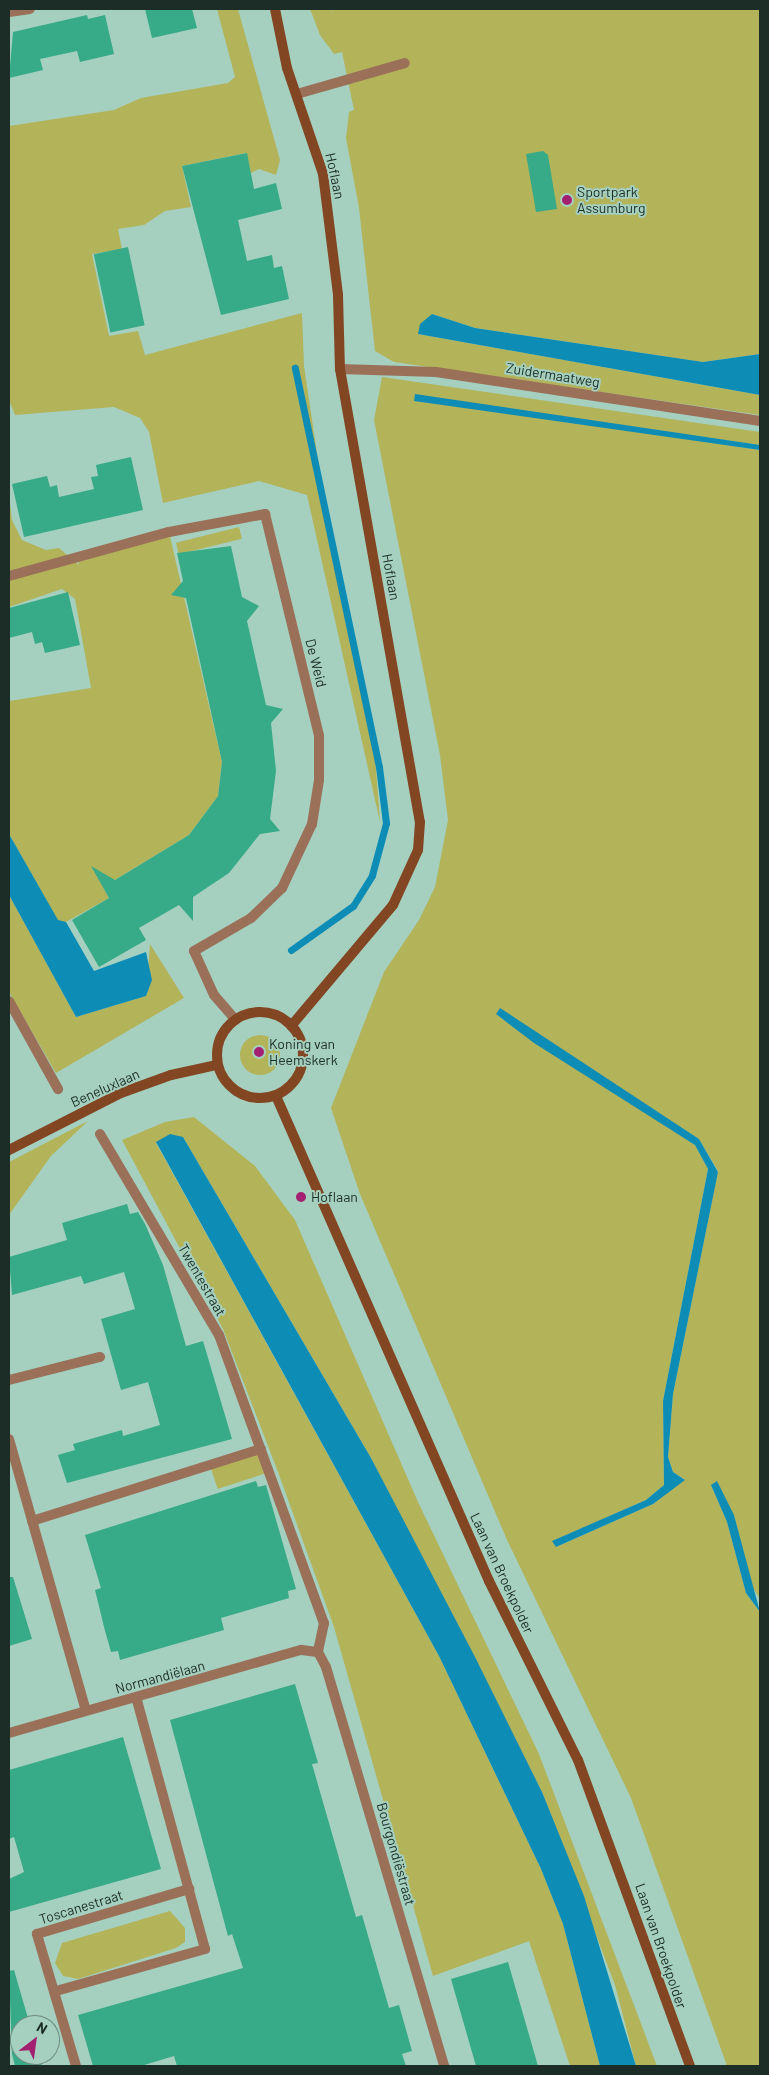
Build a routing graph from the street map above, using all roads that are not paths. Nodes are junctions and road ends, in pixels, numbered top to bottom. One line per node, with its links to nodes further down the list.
1 (30, 9): 3 (street)
2 (275, 9): 5 (main road, Hoflaan)
3 (9, 12)
4 (405, 62): 5 (street)
5 (298, 94): 6 (main road, Hoflaan)
6 (340, 370): 7 (street, Zuidermaatweg); 11 (main road, Hoflaan)
7 (760, 421)
8 (9, 576): 10 (street, De Weid)
9 (9, 1001): 13 (street)
10 (236, 1020): 11 (main road); 12 (main road)
11 (291, 1026): 14 (main road)
12 (217, 1065): 14 (main road); 16 (main road, Beneluxlaan)
13 (58, 1089)
14 (276, 1096): 30 (main road, Laan van Broekpolder)
15 (100, 1134): 20 (street, Twentestraat)
16 (9, 1150)
17 (100, 1356): 18 (street)
18 (9, 1380)
19 (9, 1439): 21 (street)
20 (261, 1449): 21 (street); 22 (street, Twentestraat)
21 (32, 1521): 24 (street)
22 (318, 1652): 23 (street, Normandiëlaan); 29 (street, Bourgondiëstraat)
23 (137, 1700): 24 (street, Normandiëlaan); 26 (street)
24 (85, 1708): 25 (street, Normandiëlaan)
25 (9, 1734)
26 (189, 1890): 27 (street); 27 (street, Toscanestraat)
27 (56, 1991): 28 (street, Toscanestraat)
28 (76, 2066)
29 (444, 2066)
30 (690, 2066)

